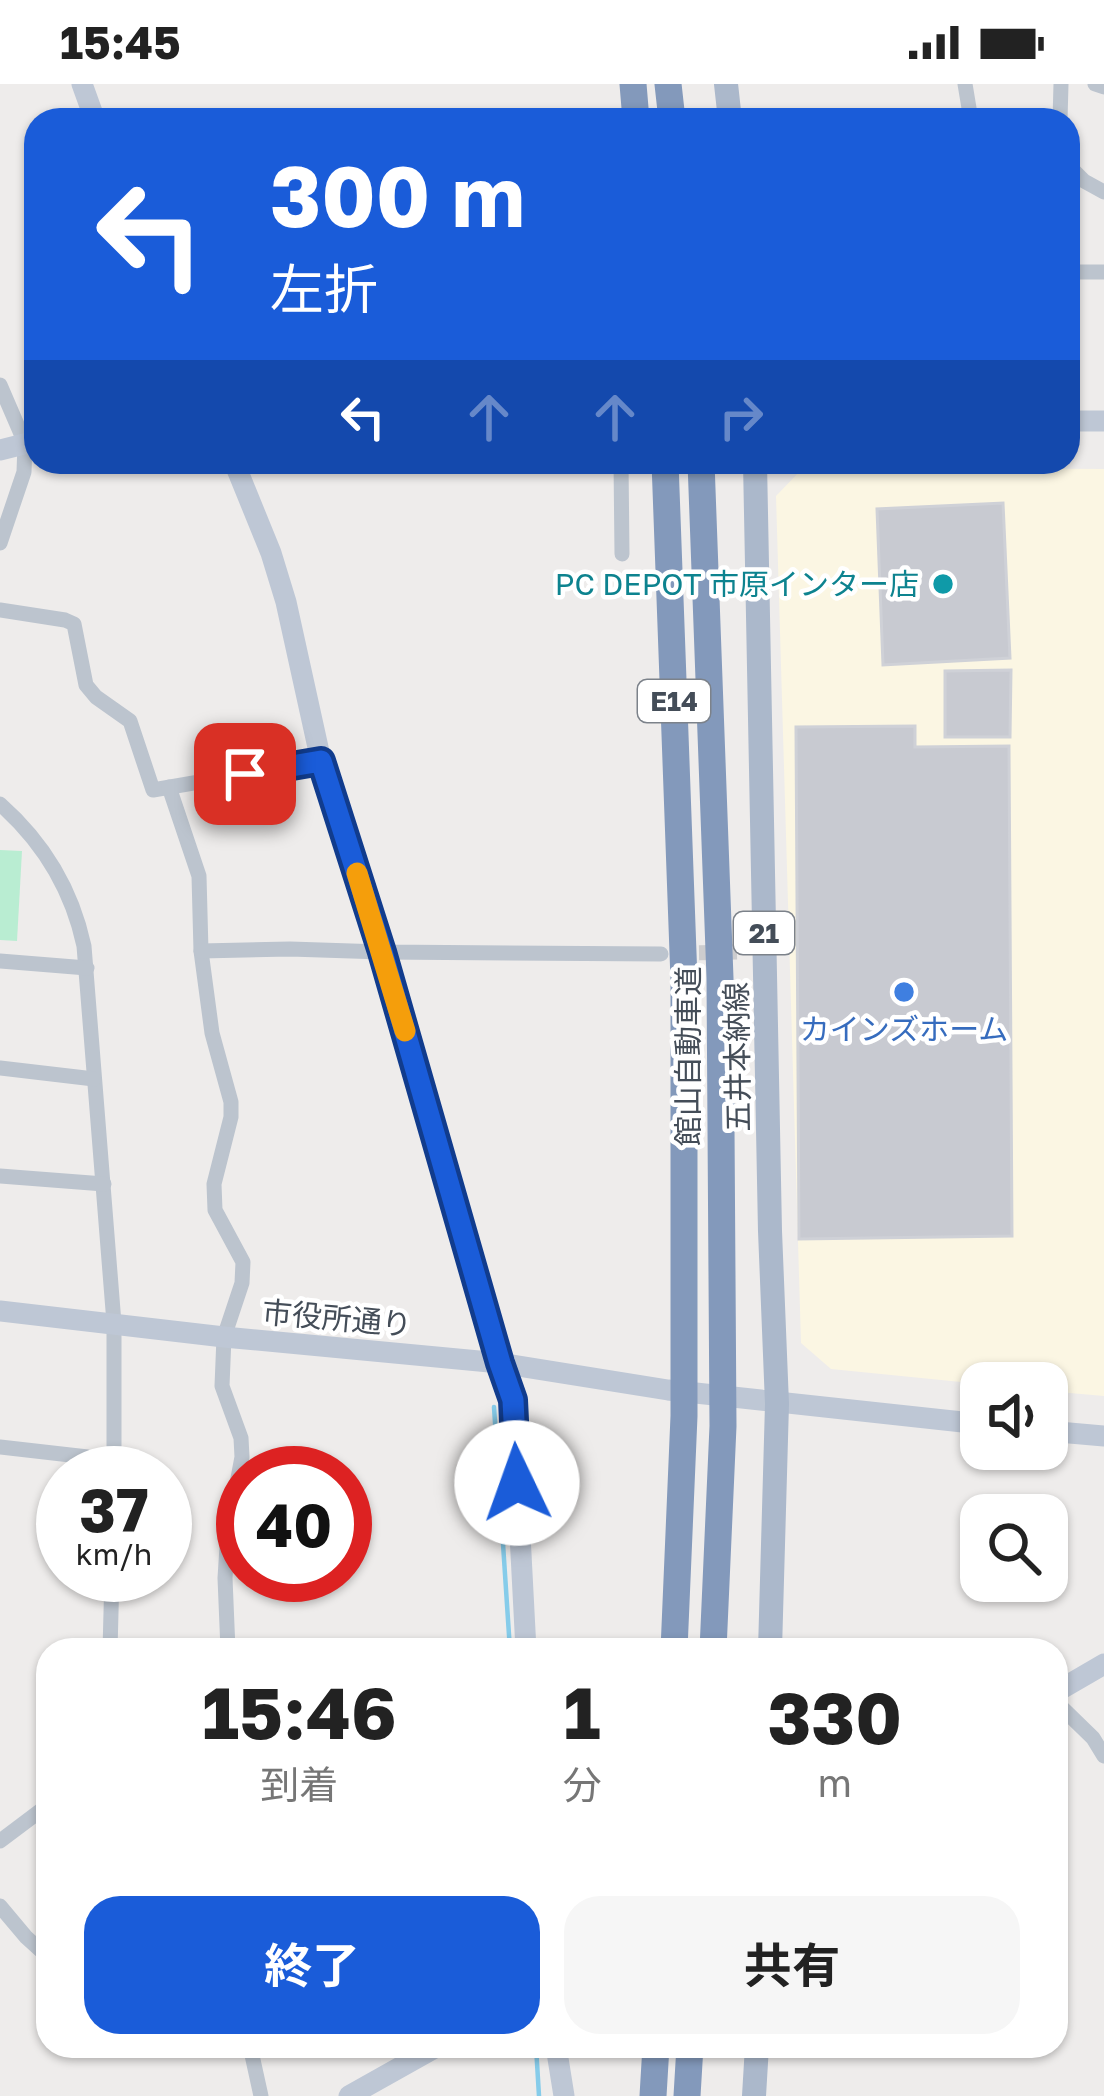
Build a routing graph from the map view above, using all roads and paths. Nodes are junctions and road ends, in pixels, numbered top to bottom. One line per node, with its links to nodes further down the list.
1 (1095, 84): 2 (street)
2 (1104, 87)
3 (0, 385): 4 (street)
4 (24, 429)
5 (24, 472): 11 (street)
6 (240, 474): 14 (street)
7 (621, 474): 12 (street)
8 (665, 474): 17 (highway, 館山自動車道 / E14)
9 (701, 474): 18 (highway, 館山自動車道 / E14)
10 (755, 474): 18 (main road, 五井本納線 / 21)
11 (0, 544)
12 (622, 554)
13 (0, 610): 15 (street)
14 (321, 761): 15 (street); 20 (street)
15 (169, 787): 19 (street)
16 (0, 804): 22 (street)
17 (672, 947): 20 (street); 42 (highway, 館山自動車道 / E14)
18 (742, 947): 31 (main road, 五井本納線 / 21); 43 (highway, 館山自動車道 / E14)
19 (201, 951): 20 (street); 29 (street)
20 (382, 952): 30 (street)
21 (0, 961): 22 (street)
22 (87, 968): 24 (street)
23 (0, 1068): 24 (street)
24 (94, 1079): 26 (street)
25 (0, 1176): 26 (street)
26 (104, 1184): 28 (street)
27 (0, 1311): 28 (street, 市役所通り)
28 (114, 1323): 29 (street, 市役所通り); 35 (street)
29 (224, 1337): 30 (street, 市役所通り); 40 (street)
30 (500, 1363): 31 (street, 市役所通り); 41 (street)
31 (777, 1404): 32 (street); 44 (main road, 五井本納線 / 21)
32 (960, 1422)
33 (1068, 1432): 34 (street)
34 (1104, 1436)
35 (114, 1446)
36 (0, 1447): 37 (street)
37 (36, 1453)
38 (111, 1602): 39 (street)
39 (110, 1638)
40 (228, 1638)
41 (525, 1638)
42 (675, 1638)
43 (714, 1638)
44 (770, 1638)
45 (1104, 1664): 46 (street)
46 (1068, 1685)
47 (1068, 1714): 48 (street)
48 (1104, 1756)
49 (36, 1814): 50 (street)
50 (0, 1841)
51 (0, 1906): 52 (street)
52 (36, 1946)
53 (253, 2058): 59 (street)
54 (417, 2058): 60 (street)
55 (558, 2058): 61 (street)
56 (655, 2058): 62 (highway)
57 (689, 2058): 63 (highway)
58 (756, 2058): 64 (main road)
59 (261, 2096)
60 (349, 2096)
61 (564, 2096)
62 (653, 2096)
63 (687, 2096)
64 (754, 2096)

